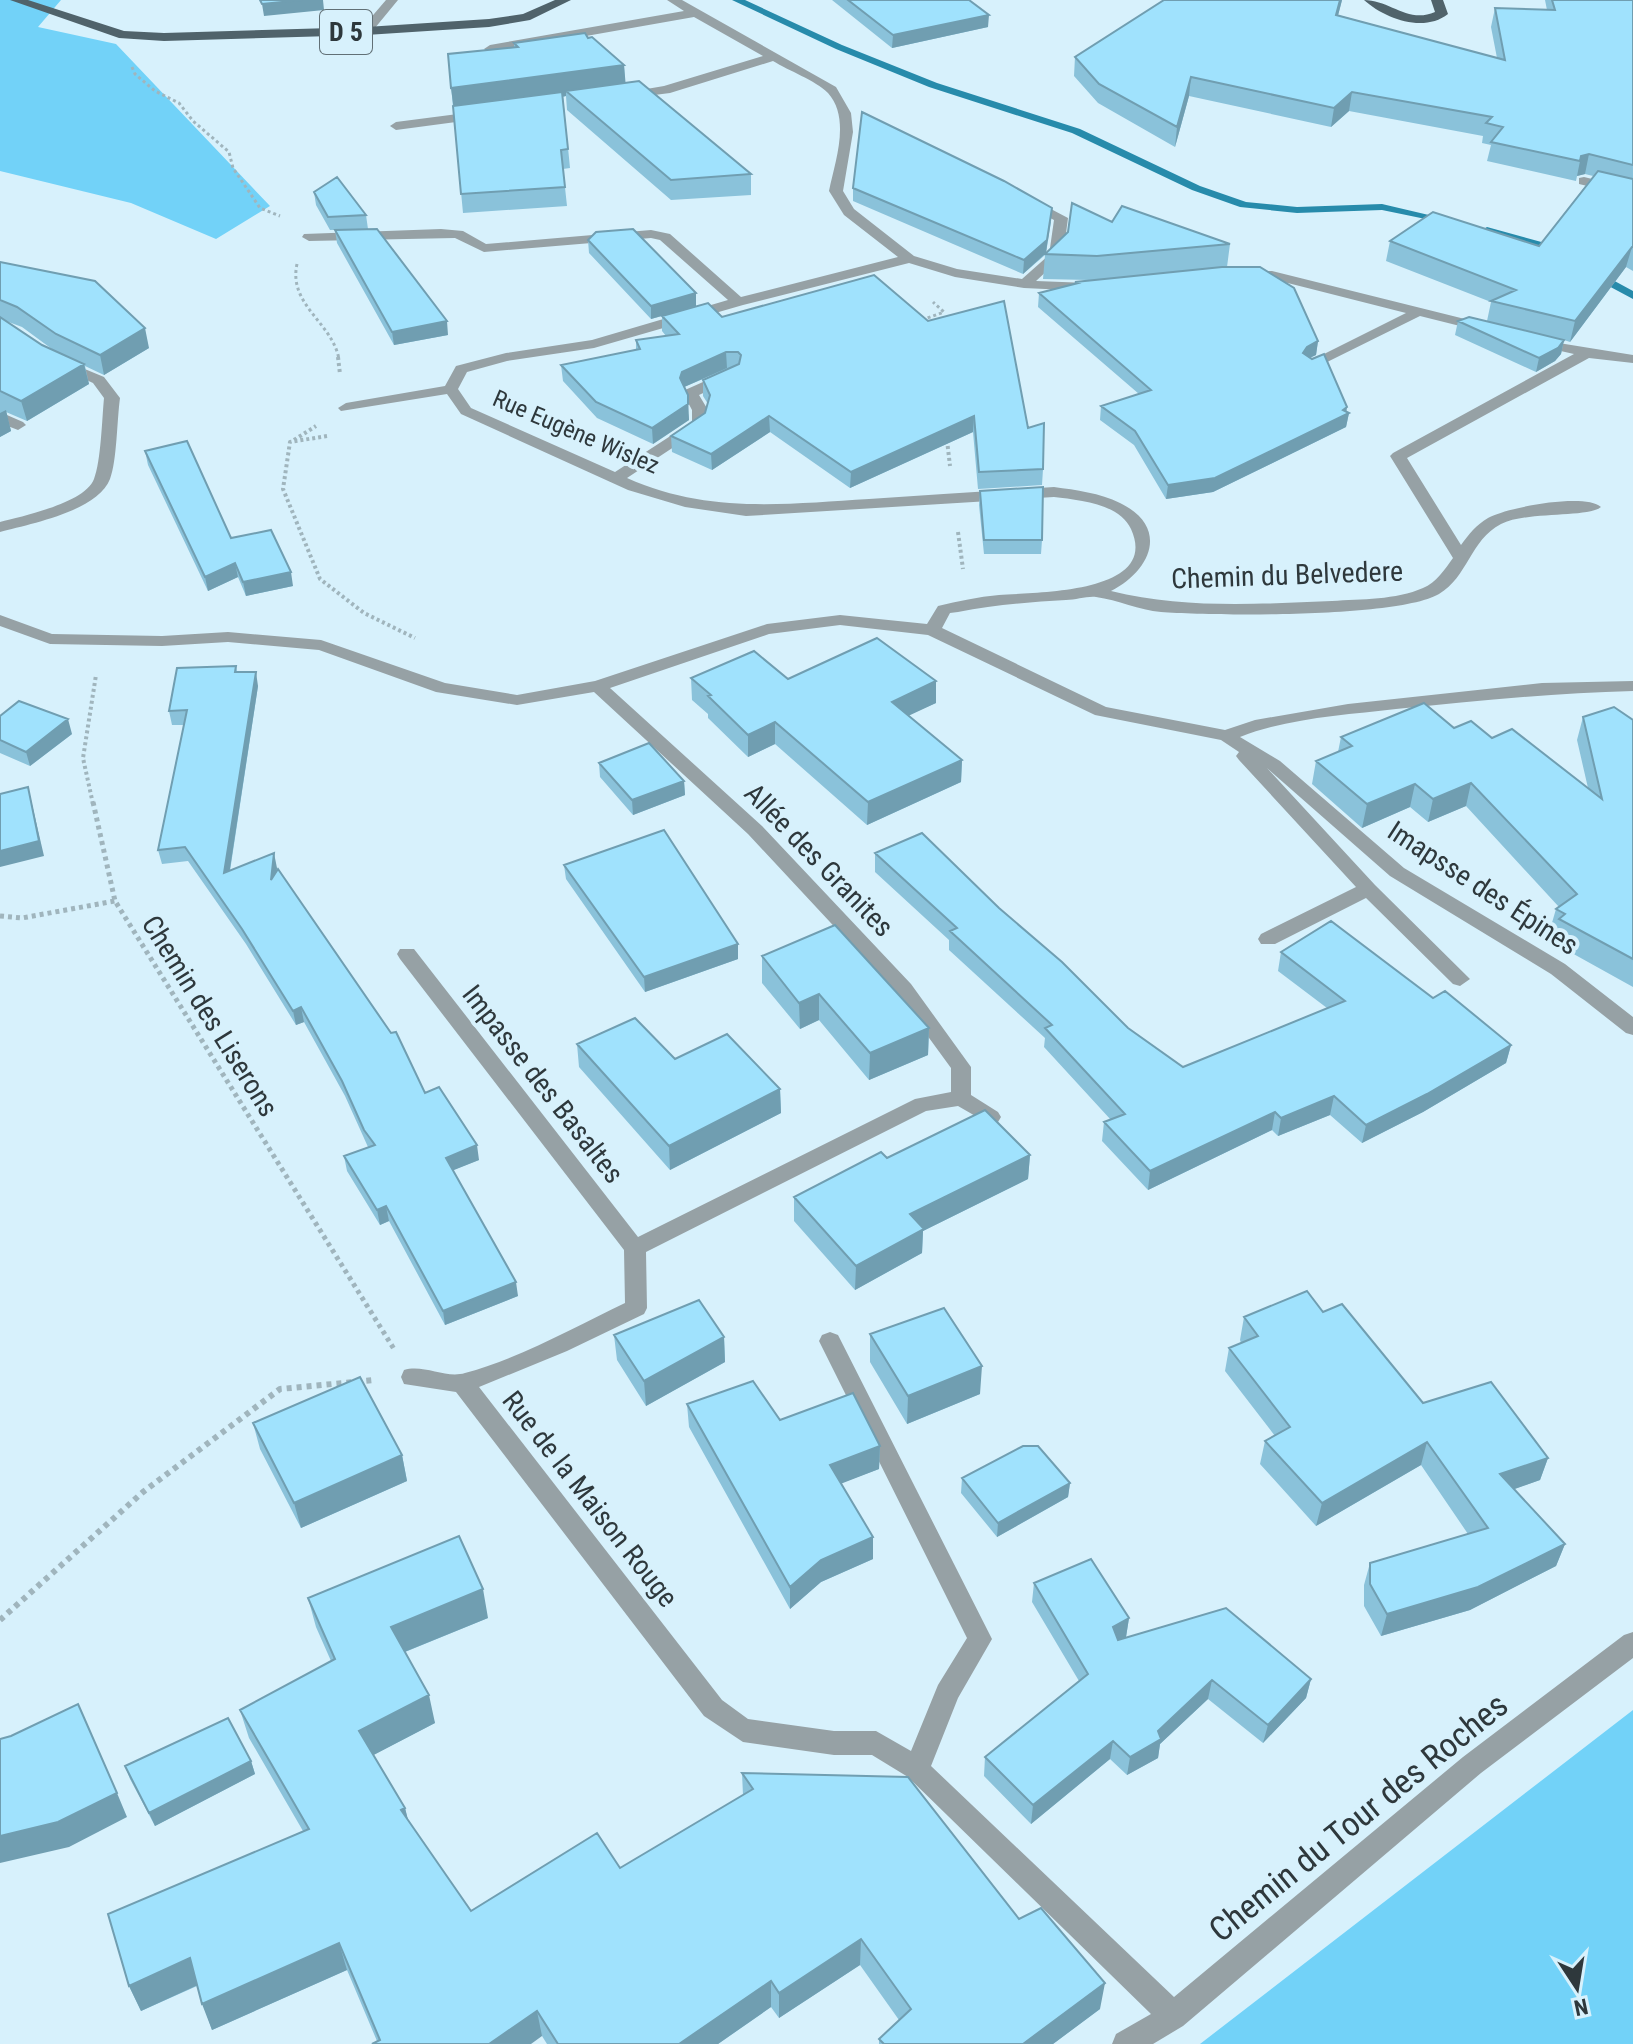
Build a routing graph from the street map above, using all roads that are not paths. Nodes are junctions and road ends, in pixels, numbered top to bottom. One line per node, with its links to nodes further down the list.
1 (16, 0): 8 (main road, D 5)
2 (392, 0): 8 (street)
3 (565, 0): 8 (main road, D 5)
4 (673, 0): 7 (street)
5 (1370, 0): 6 (main road)
6 (1437, 0)
7 (695, 13): 9 (street); 10 (street)
8 (366, 31)
9 (490, 49)
10 (774, 57): 11 (street); 18 (street)
11 (606, 98)
12 (501, 112): 13 (street)
13 (396, 126)
14 (1584, 181): 16 (street)
15 (1012, 192): 20 (street)
16 (1633, 193)
17 (309, 237): 22 (street)
18 (909, 259): 20 (street); 22 (street, Rue Eugène Wislez)
19 (1227, 274): 23 (street)
20 (1024, 284): 21 (street)
21 (1096, 287)
22 (738, 302): 31 (street, Rue Eugène Wislez)
23 (1418, 312): 24 (street); 29 (street)
24 (1495, 331)
25 (1525, 338): 26 (street)
26 (1587, 353): 28 (street); 38 (street)
27 (52, 359): 37 (street)
28 (1633, 359)
29 (1311, 366)
30 (733, 374): 35 (street)
31 (451, 389): 32 (street); 35 (street, Rue Eugène Wislez)
32 (346, 408)
33 (0, 417): 34 (street)
34 (18, 425)
35 (615, 479): 39 (street, Rue Eugène Wislez)
36 (1593, 507): 38 (street, Chemin du Belvedere)
37 (0, 527)
38 (1462, 560): 39 (street, Chemin du Belvedere)
39 (1094, 592): 41 (street, Rue Eugène Wislez)
40 (0, 620): 42 (street)
41 (932, 630): 42 (street); 44 (street)
42 (598, 686): 50 (street, Allée des Granites)
43 (1633, 686): 44 (street)
44 (1226, 736): 45 (street); 49 (street, Imapsse des Épines)
45 (1368, 889): 46 (street); 48 (street)
46 (1268, 939)
47 (407, 954): 52 (street, Impasse des Basaltes)
48 (1460, 979)
49 (1633, 1028)
50 (961, 1098): 51 (street); 52 (street)
51 (991, 1117)
52 (635, 1248): 55 (street, Rue de la Maison Rouge)
53 (830, 1341): 57 (street)
54 (412, 1377): 55 (street)
55 (463, 1384): 57 (street, Rue de la Maison Rouge)
56 (1633, 1643): 58 (street, Chemin du Tour des Roches)
57 (917, 1769): 58 (street, Rue de la Maison Rouge)
58 (1173, 2016): 59 (street, Chemin du Tour des Roches)
59 (1126, 2044)

